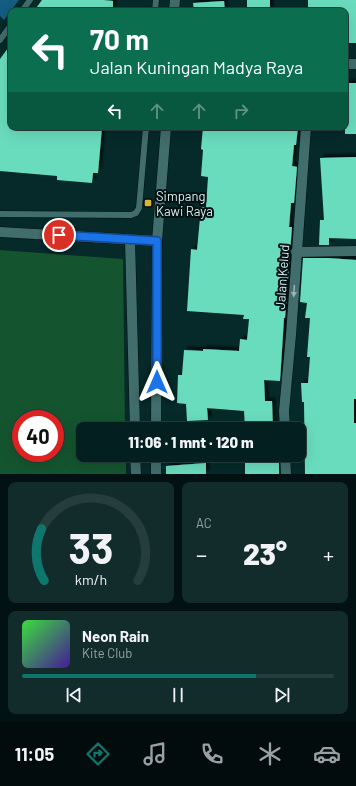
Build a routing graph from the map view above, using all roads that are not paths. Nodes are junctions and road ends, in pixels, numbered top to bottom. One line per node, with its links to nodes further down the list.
1 (8, 29): 2 (lane)
2 (0, 40)
3 (146, 130): 6 (lane)
4 (166, 130): 9 (street)
5 (306, 130): 11 (street, Jalan Kelud)
6 (0, 214)
7 (0, 232): 8 (street)
8 (130, 240): 9 (street); 12 (street)
9 (157, 241): 13 (street)
10 (356, 251): 11 (street)
11 (296, 252): 14 (street, Jalan Kelud, one-way to 14)
12 (135, 422)
13 (156, 422)
14 (284, 422)
15 (135, 462): 18 (street)
16 (156, 462): 19 (street)
17 (286, 462): 20 (street)
18 (136, 474)
19 (156, 474)
20 (286, 474)

